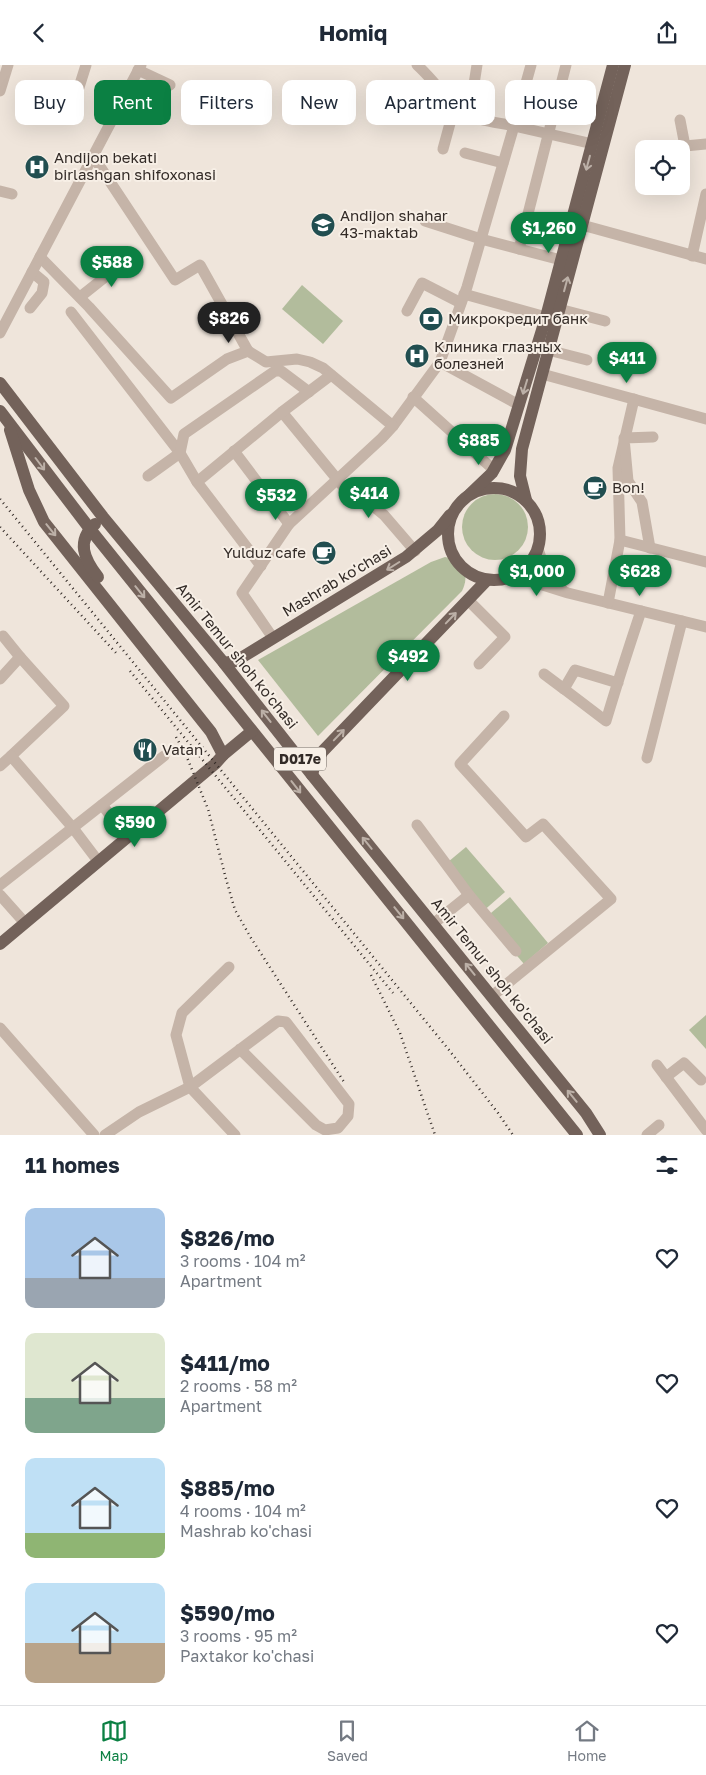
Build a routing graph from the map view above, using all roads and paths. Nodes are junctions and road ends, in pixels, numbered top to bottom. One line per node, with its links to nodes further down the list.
1 (8, 65): 14 (street)
2 (86, 65): 11 (street)
3 (417, 65): 10 (street)
4 (477, 65): 13 (street)
5 (531, 65): 18 (street)
6 (566, 65): 19 (street)
7 (613, 65): 20 (main road, Mashrab ko'chasi)
8 (625, 65): 30 (main road)
9 (140, 67): 12 (street); 24 (street)
10 (431, 70)
11 (81, 80)
12 (162, 80)
13 (475, 80)
14 (0, 91)
15 (680, 121): 21 (street)
16 (495, 122): 18 (street)
17 (450, 125): 22 (street)
18 (514, 127): 19 (street); 25 (street)
19 (548, 134): 20 (street); 32 (street)
20 (593, 144): 37 (main road, Mashrab ko'chasi, one-way to 37)
21 (706, 144)
22 (444, 149)
23 (465, 153): 25 (street)
24 (93, 156): 34 (street); 49 (street)
25 (503, 163): 31 (street)
26 (0, 191): 27 (street)
27 (12, 194)
28 (706, 194): 33 (street)
29 (425, 221): 31 (street)
30 (582, 225): 33 (street); 42 (main road, one-way to 30)
31 (481, 239): 32 (street); 40 (street)
32 (518, 249): 37 (street)
33 (692, 256): 36 (street)
34 (40, 257): 38 (street); 39 (street)
35 (129, 258): 39 (street)
36 (706, 259)
37 (561, 260): 45 (main road, Mashrab ko'chasi)
38 (32, 272): 41 (street); 47 (street)
39 (80, 297): 49 (street)
40 (463, 298): 43 (street); 45 (street); 51 (street)
41 (30, 308)
42 (559, 309): 46 (street); 48 (main road)
43 (407, 311)
44 (70, 312): 66 (street)
45 (546, 317): 58 (main road, Mashrab ko'chasi, one-way to 58)
46 (605, 321)
47 (0, 333)
48 (548, 349): 50 (street); 52 (main road)
49 (248, 351): 53 (street)
50 (587, 360)
51 (440, 363): 56 (street); 58 (street)
52 (542, 374): 57 (street); 72 (main road)
53 (331, 375): 55 (street); 62 (street)
54 (0, 383): 74 (main road, Amir Temur shoh ko'chasi / D017e)
55 (309, 392): 59 (street); 66 (street)
56 (413, 397): 62 (street); 67 (street)
57 (634, 399): 61 (street); 64 (street)
58 (519, 405): 67 (main road, Mashrab ko'chasi)
59 (282, 412): 65 (street); 69 (street)
60 (4, 416): 76 (main road, D017e, one-way to 76); 102 (main road, one-way to 102)
61 (706, 419)
62 (393, 426): 69 (street)
63 (653, 437): 64 (street)
64 (624, 438): 77 (street); 78 (street)
65 (234, 451): 70 (street); 75 (street)
66 (180, 453): 68 (street); 70 (street)
67 (494, 470): 71 (main road, Mashrab ko'chasi)
68 (148, 476)
69 (337, 480): 75 (street); 80 (street)
70 (197, 482): 82 (street)
71 (470, 494): 72 (main road, Mashrab ko'chasi); 73 (main road, Mashrab ko'chasi)
72 (526, 500): 79 (main road)
73 (454, 509): 80 (main road, Mashrab ko'chasi); 84 (main road)
74 (103, 517): 76 (main road); 94 (main road, Amir Temur shoh ko'chasi / D017e)
75 (289, 524): 82 (street)
76 (90, 529): 101 (main road, D017e, one-way to 101); 102 (main road)
77 (620, 540): 78 (street); 87 (street)
78 (650, 548): 81 (street)
79 (538, 549): 83 (main road); 85 (street)
80 (415, 551): 92 (main road, Mashrab ko'chasi, one-way to 92)
81 (706, 562)
82 (261, 567): 92 (street)
83 (514, 576): 84 (main road); 85 (street)
84 (487, 580): 86 (main road)
85 (568, 593): 87 (street)
86 (468, 600): 95 (street); 107 (main road, one-way to 86)
87 (608, 603): 88 (street)
88 (641, 611): 89 (street); 98 (street)
89 (682, 621): 90 (street); 105 (street)
90 (706, 627)
91 (3, 636): 93 (street)
92 (273, 638): 94 (main road, Mashrab ko'chasi)
93 (20, 657): 97 (street); 103 (street)
94 (224, 663): 107 (main road, Amir Temur shoh ko'chasi / D017e, one-way to 94)
95 (479, 664)
96 (544, 674): 99 (street)
97 (0, 679)
98 (618, 683): 99 (street); 99 (street)
99 (564, 689)
100 (504, 716): 121 (street)
101 (252, 731): 102 (main road); 133 (main road, D017e, one-way to 133)
102 (223, 755): 111 (main road)
103 (11, 756): 106 (street); 110 (street)
104 (164, 756): 108 (street)
105 (647, 758)
106 (0, 766)
107 (312, 775): 117 (main road, Amir Temur shoh ko'chasi / D017e, one-way to 107)
108 (102, 805): 110 (street); 111 (street)
109 (417, 825): 115 (street)
110 (73, 828): 112 (street); 113 (street)
111 (128, 837): 112 (main road)
112 (98, 861): 116 (main road)
113 (0, 885)
114 (0, 895): 116 (street)
115 (469, 895): 117 (street); 119 (street)
116 (25, 923): 118 (main road)
117 (433, 924): 121 (main road, Amir Temur shoh ko'chasi / D017e, one-way to 117)
118 (0, 944)
119 (516, 951)
120 (229, 967): 127 (street)
121 (492, 997): 134 (main road, Amir Temur shoh ko'chasi / D017e, one-way to 121)
122 (0, 1028): 130 (street)
123 (240, 1049): 123 (street); 127 (street)
124 (657, 1065): 125 (street)
125 (666, 1077): 126 (street); 129 (street)
126 (701, 1080)
127 (190, 1087): 131 (street); 132 (street)
128 (659, 1125): 135 (street)
129 (706, 1130)
130 (94, 1135)
131 (105, 1135)
132 (235, 1135)
133 (577, 1135)
134 (600, 1135)
135 (647, 1135)

